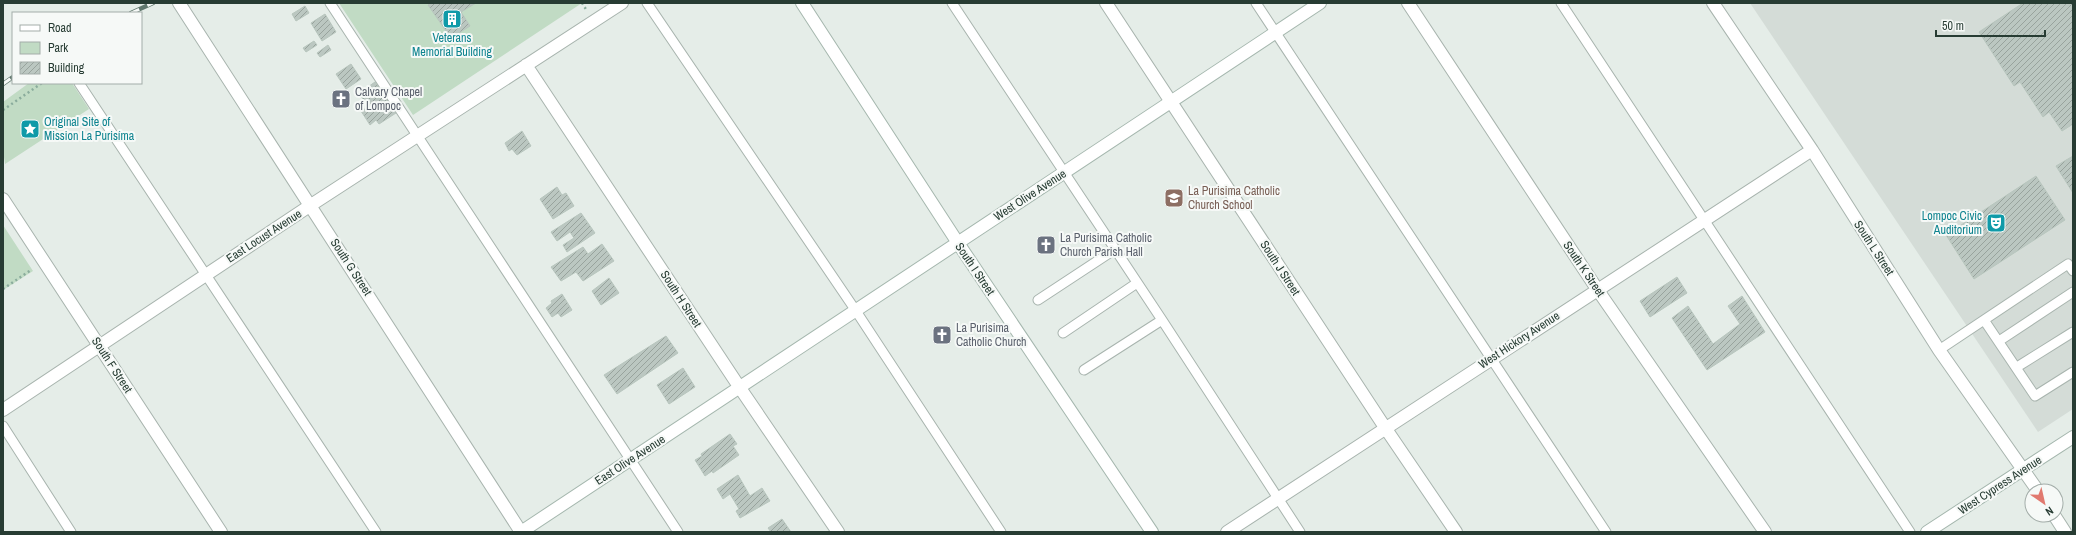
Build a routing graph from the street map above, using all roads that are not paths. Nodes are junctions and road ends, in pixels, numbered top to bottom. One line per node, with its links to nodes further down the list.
1 (179, 3): 21 (street, South G Street)
2 (330, 3): 17 (lane)
3 (622, 3): 14 (street, East Locust Avenue)
4 (646, 3): 31 (lane)
5 (802, 3): 23 (street, South I Street)
6 (952, 3): 19 (lane)
7 (1106, 3): 16 (street, South J Street)
8 (1256, 3): 13 (lane)
9 (1320, 3): 13 (street, West Olive Avenue)
10 (1408, 3): 28 (street, South K Street)
11 (1561, 3): 22 (lane)
12 (1713, 3): 18 (street, South L Street)
13 (1275, 32): 16 (street, West Olive Avenue); 39 (lane)
14 (526, 65): 17 (street, East Locust Avenue); 43 (street, South H Street)
15 (80, 84): 26 (lane)
16 (1171, 103): 19 (street, West Olive Avenue); 46 (street, South J Street)
17 (418, 137): 21 (street, East Locust Avenue); 48 (lane)
18 (1812, 150): 22 (street, West Hickory Avenue); 38 (street, South L Street)
19 (1064, 173): 23 (street, West Olive Avenue); 24 (lane)
20 (3, 199): 37 (street, South F Street)
21 (311, 205): 26 (street, East Locust Avenue); 56 (street, South G Street)
22 (1704, 220): 28 (street, West Hickory Avenue); 66 (lane)
23 (958, 243): 31 (street, West Olive Avenue); 60 (street, South I Street)
24 (1114, 250): 27 (lane); 30 (lane)
25 (2073, 271): 33 (lane)
26 (206, 274): 37 (street, East Locust Avenue); 55 (lane)
27 (1137, 283): 32 (lane); 35 (lane)
28 (1597, 289): 39 (street, West Hickory Avenue); 65 (street, South K Street)
29 (2073, 292): 36 (lane)
30 (1038, 300)
31 (856, 310): 43 (street, West Olive Avenue); 59 (lane)
32 (1162, 320): 41 (lane); 51 (lane)
33 (1984, 320): 36 (lane); 38 (lane)
34 (2073, 332): 40 (lane)
35 (1062, 333)
36 (1999, 341): 40 (lane)
37 (99, 345): 44 (street, East Locust Avenue); 54 (street, South F Street)
38 (1939, 350): 49 (street, South L Street)
39 (1491, 358): 46 (street, West Hickory Avenue); 64 (lane)
40 (2017, 367): 42 (lane)
41 (1084, 370)
42 (2073, 372)
43 (740, 388): 48 (street, East Olive Avenue); 58 (street, South H Street)
44 (3, 410)
45 (3, 426): 53 (lane)
46 (1386, 429): 51 (street, West Hickory Avenue); 63 (street, South J Street)
47 (2073, 437): 49 (street, West Cypress Avenue)
48 (630, 460): 56 (street, East Olive Avenue); 57 (lane)
49 (2024, 470): 50 (street, South L Street); 67 (street, West Cypress Avenue)
50 (2033, 483)
51 (1278, 499): 61 (street, West Hickory Avenue); 62 (lane)
52 (2059, 523): 68 (street)
53 (71, 532)
54 (221, 532)
55 (376, 532)
56 (521, 532)
57 (678, 532)
58 (838, 532)
59 (1001, 532)
60 (1152, 532)
61 (1227, 532)
62 (1300, 532)
63 (1456, 532)
64 (1606, 532)
65 (1765, 532)
66 (1910, 532)
67 (1927, 532)
68 (2065, 532)

